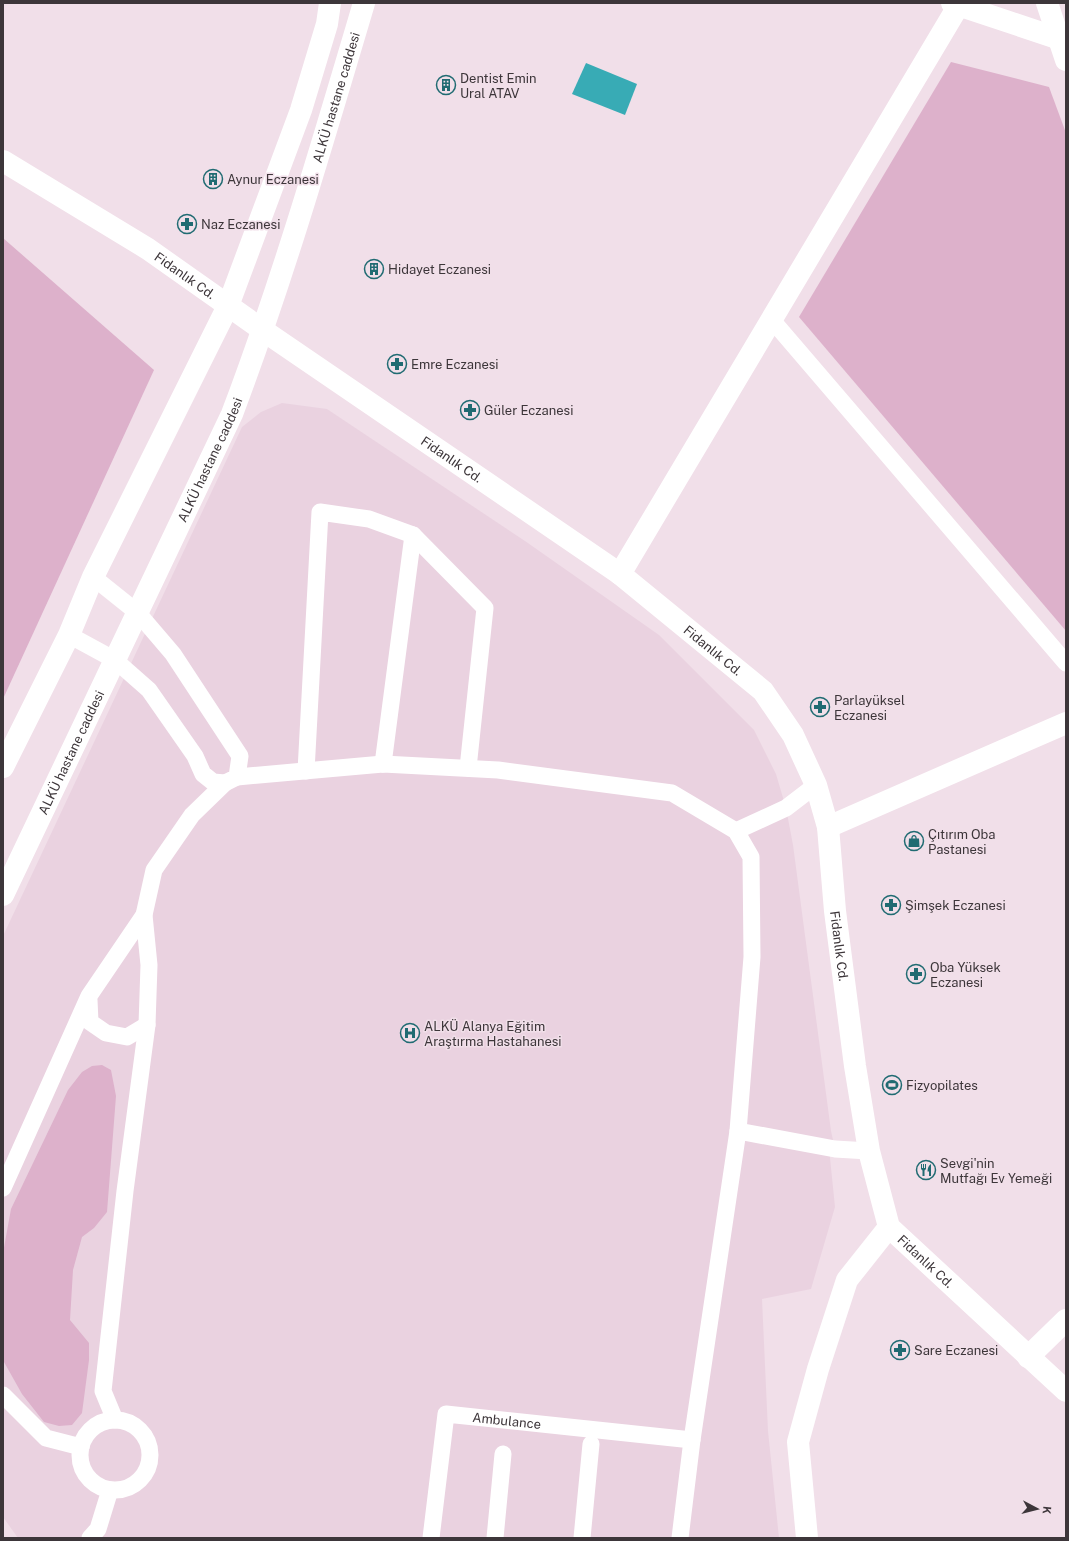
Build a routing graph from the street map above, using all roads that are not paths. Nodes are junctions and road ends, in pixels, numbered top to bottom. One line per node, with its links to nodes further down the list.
1 (330, 3): 7 (street)
2 (364, 3): 9 (street, ALKÜ hastane caddesi)
3 (1047, 3): 5 (street)
4 (957, 4): 5 (street); 8 (street)
5 (1063, 47)
6 (3, 161): 7 (street, Fidanlık Cd.)
7 (228, 306): 9 (street, Fidanlık Cd.); 12 (street)
8 (772, 320): 11 (street); 16 (lane)
9 (264, 331): 11 (street, Fidanlık Cd.); 13 (street, ALKÜ hastane caddesi)
10 (413, 535): 18 (lane); 20 (lane); 21 (lane)
11 (620, 574): 23 (street, Fidanlık Cd.)
12 (93, 577): 13 (lane); 14 (street)
13 (138, 613): 15 (street, ALKÜ hastane caddesi); 22 (lane)
14 (69, 635): 15 (lane); 19 (street)
15 (115, 660): 22 (lane); 26 (street, ALKÜ hastane caddesi)
16 (1066, 662)
17 (1066, 723): 24 (street)
18 (383, 764): 20 (lane); 21 (lane)
19 (3, 767)
20 (468, 768): 25 (lane)
21 (306, 771): 22 (lane)
22 (231, 780): 27 (lane)
23 (816, 785): 24 (street, Fidanlık Cd.); 25 (lane)
24 (828, 827): 31 (street, Fidanlık Cd.)
25 (736, 831): 30 (lane)
26 (3, 895)
27 (144, 915): 28 (lane); 29 (lane)
28 (89, 996): 29 (lane); 32 (lane)
29 (147, 1025): 38 (lane)
30 (738, 1131): 31 (lane); 39 (lane)
31 (869, 1151): 33 (street, Fidanlık Cd.)
32 (3, 1188)
33 (889, 1227): 35 (street, Fidanlık Cd.); 49 (street)
34 (1066, 1320): 35 (street)
35 (1028, 1357): 36 (street, Fidanlık Cd.)
36 (1066, 1391)
37 (3, 1395): 41 (lane)
38 (115, 1420): 41 (lane); 43 (lane)
39 (692, 1440): 45 (lane, Ambulance); 48 (lane)
40 (591, 1444): 47 (lane)
41 (81, 1447): 43 (lane)
42 (503, 1454): 46 (lane)
43 (110, 1490): 44 (lane)
44 (90, 1538)
45 (431, 1538)
46 (495, 1538)
47 (582, 1538)
48 (680, 1538)
49 (807, 1538)

